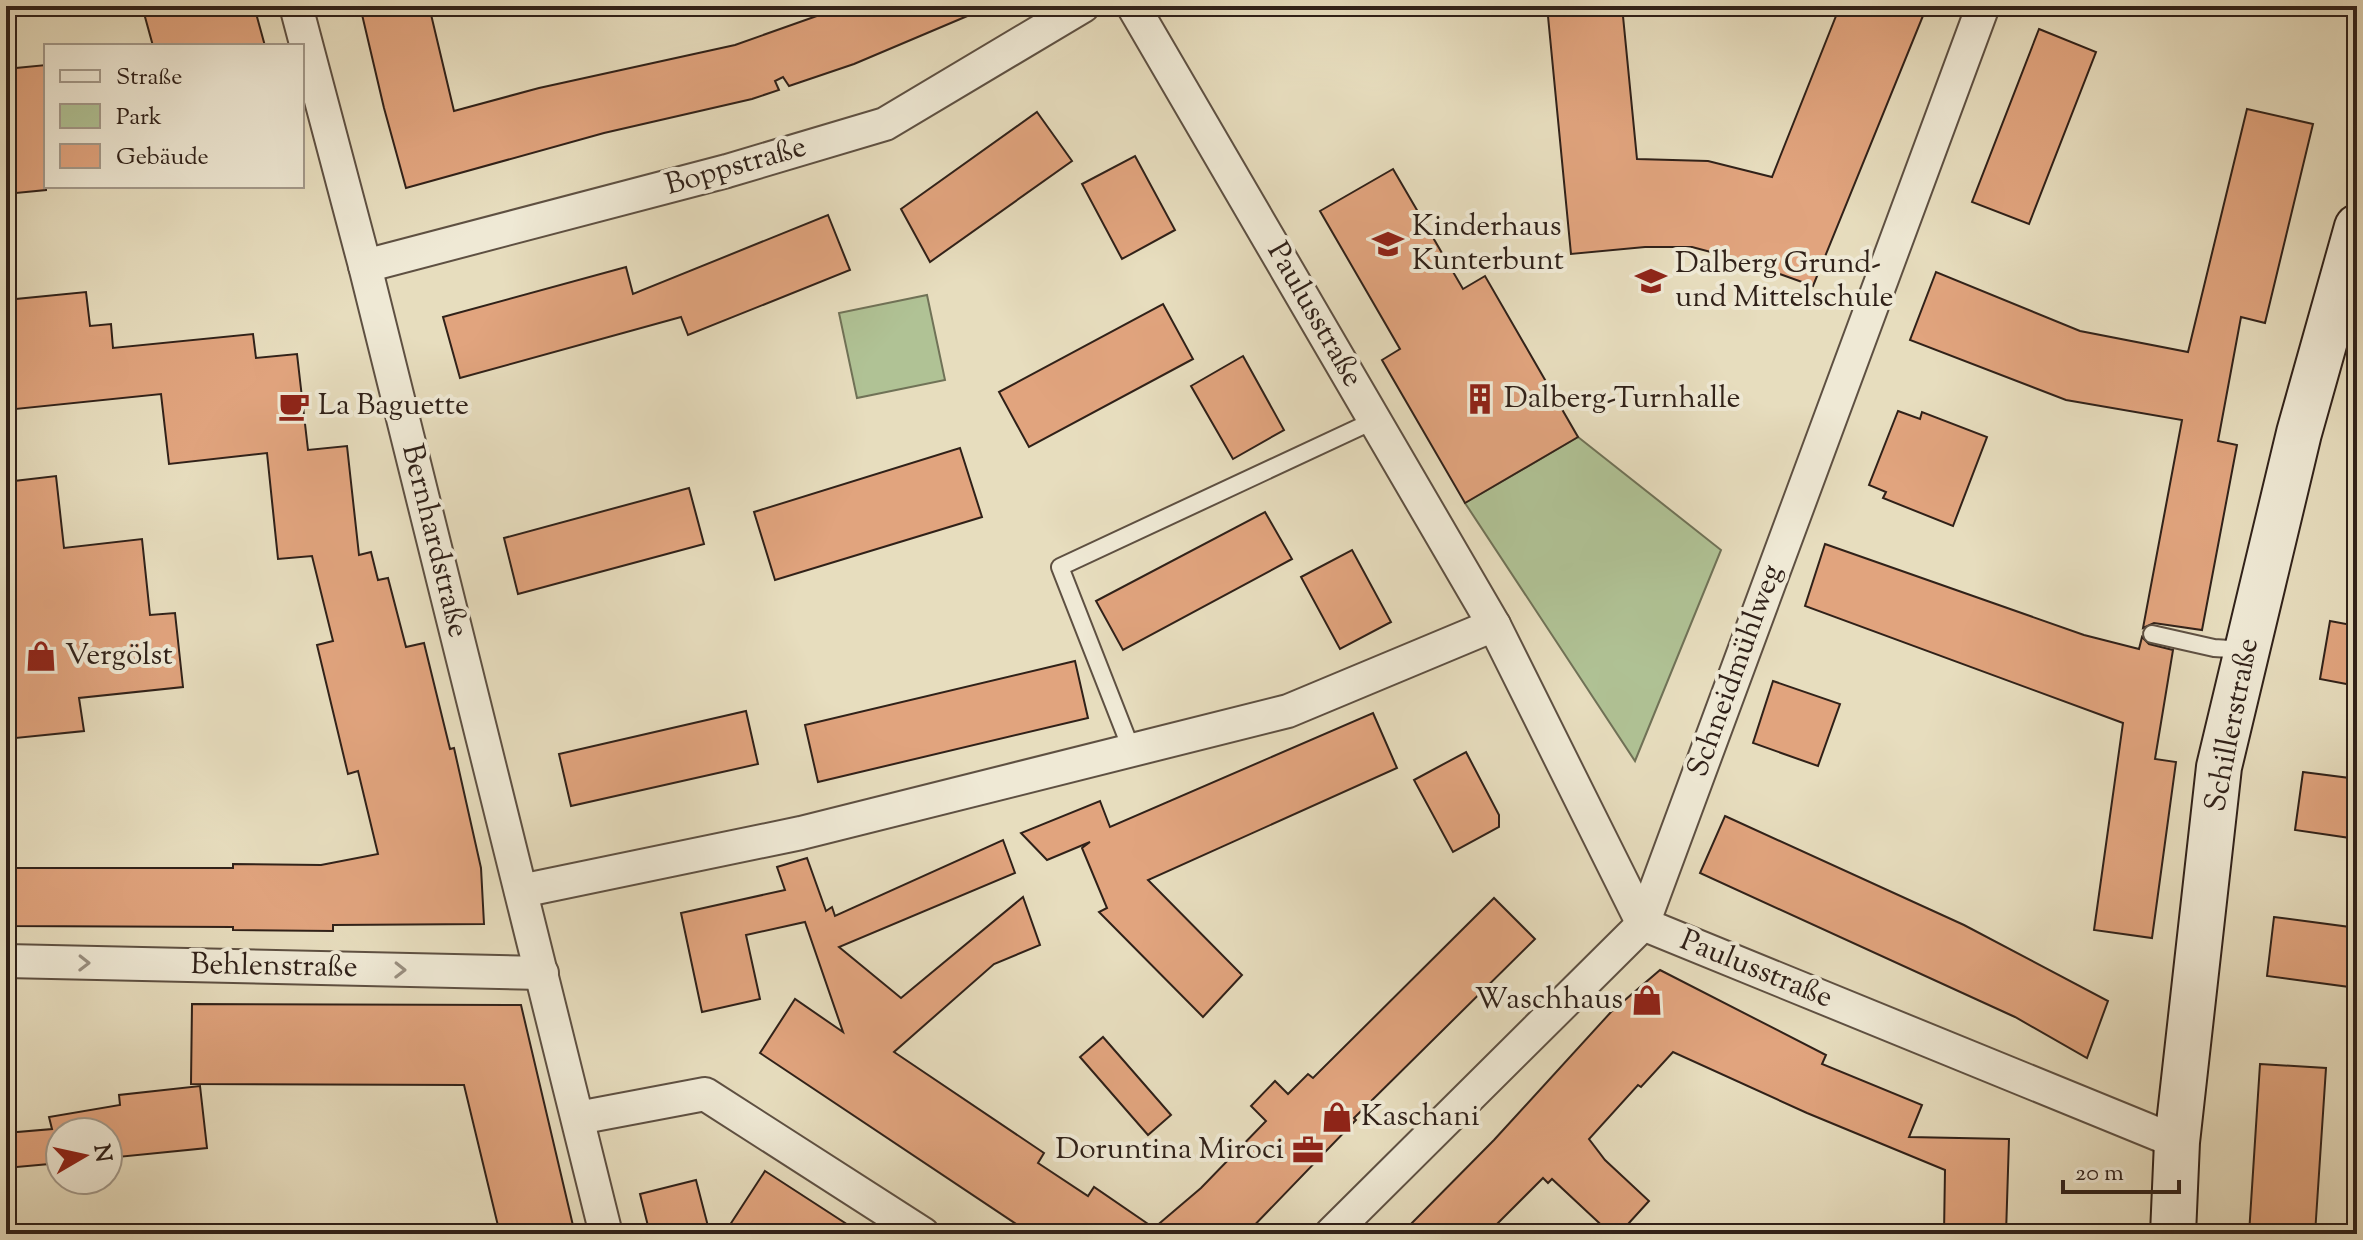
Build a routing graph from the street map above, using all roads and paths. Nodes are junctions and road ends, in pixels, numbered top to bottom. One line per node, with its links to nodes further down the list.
1 (296, 6): 6 (street, Bernhardstraße)
2 (1083, 6): 6 (street, Boppstraße)
3 (1133, 6): 7 (street, Paulusstraße)
4 (1983, 6): 13 (street, Schneidmühlweg)
5 (2357, 227): 10 (main road, Schillerstraße)
6 (365, 266): 12 (street, Bernhardstraße)
7 (1375, 420): 8 (street, Paulusstraße); 11 (lane)
8 (1494, 625): 11 (street); 13 (street, Paulusstraße)
9 (2152, 634): 10 (lane)
10 (2247, 651): 17 (main road, Schillerstraße)
11 (1132, 751): 12 (street)
12 (521, 891): 15 (street, Bernhardstraße)
13 (1643, 924): 17 (street, Paulusstraße); 20 (street, Schneidmühlweg)
14 (6, 961): 15 (street, Behlenstraße, one-way to 15)
15 (542, 973): 16 (street, Bernhardstraße)
16 (578, 1118): 18 (street, Bernhardstraße); 19 (street)
17 (2177, 1142): 21 (main road, Schillerstraße)
18 (606, 1234)
19 (923, 1234)
20 (1331, 1234)
21 (2173, 1234)

